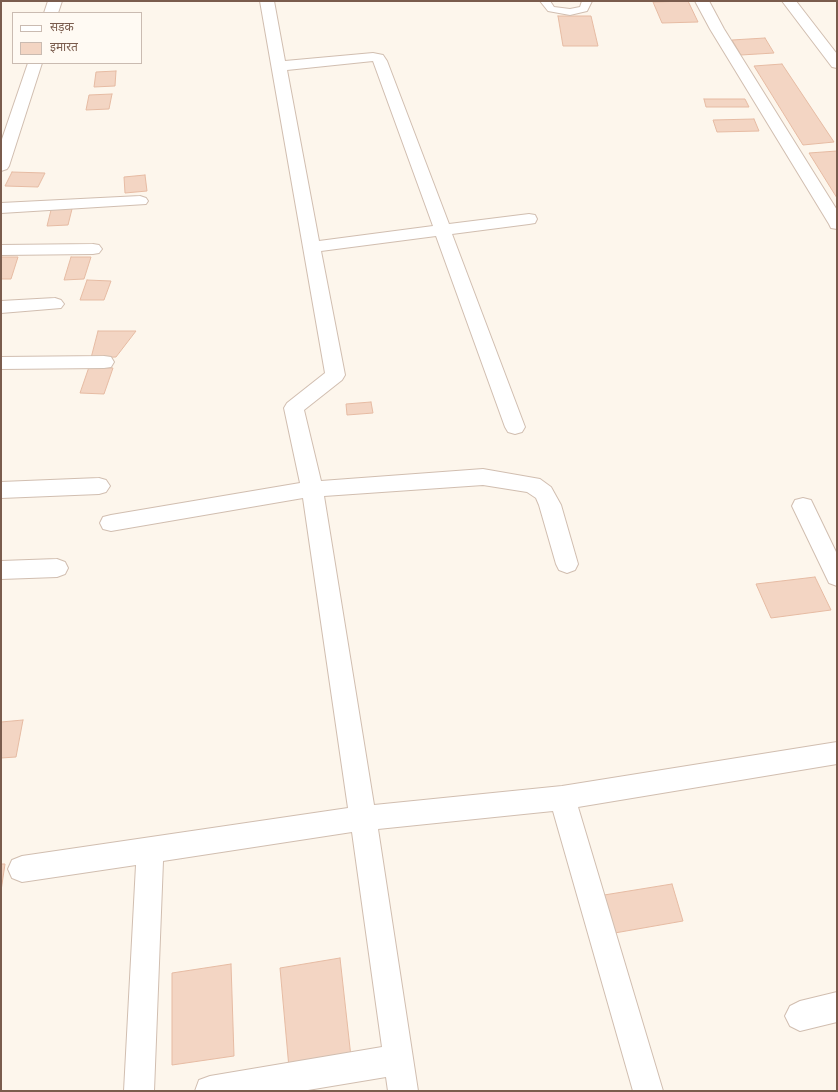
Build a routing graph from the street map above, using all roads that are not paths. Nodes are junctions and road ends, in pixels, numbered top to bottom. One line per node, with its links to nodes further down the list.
1 (55, 1): 7 (street)
2 (267, 1): 10 (street)
3 (545, 1): 4 (lane)
4 (587, 1)
5 (702, 1): 15 (street)
6 (789, 1): 9 (street)
7 (51, 12)
8 (35, 64): 11 (street)
9 (837, 64)
10 (279, 66): 16 (street); 17 (street)
11 (1, 166)
12 (140, 201): 13 (street)
13 (1, 208)
14 (529, 219): 16 (street)
15 (837, 224)
16 (442, 231): 17 (street); 24 (street)
17 (311, 247): 26 (street)
18 (93, 249): 19 (street)
19 (1, 250)
20 (55, 304): 21 (street)
21 (1, 307)
22 (104, 362): 23 (street)
23 (1, 363)
24 (515, 427)
25 (100, 486): 27 (street)
26 (312, 489): 29 (street); 30 (street); 36 (street)
27 (1, 490)
28 (803, 506): 33 (street)
29 (110, 523)
30 (567, 564)
31 (56, 568): 32 (street)
32 (1, 570)
33 (837, 577)
34 (837, 753): 35 (street)
35 (562, 798): 36 (street); 45 (street)
36 (363, 818): 37 (street); 41 (street)
37 (150, 850): 38 (street); 42 (street)
38 (22, 869)
39 (837, 1007): 40 (street)
40 (800, 1016)
41 (397, 1060): 43 (street); 44 (street)
42 (139, 1091)
43 (210, 1091)
44 (403, 1091)
45 (648, 1091)

